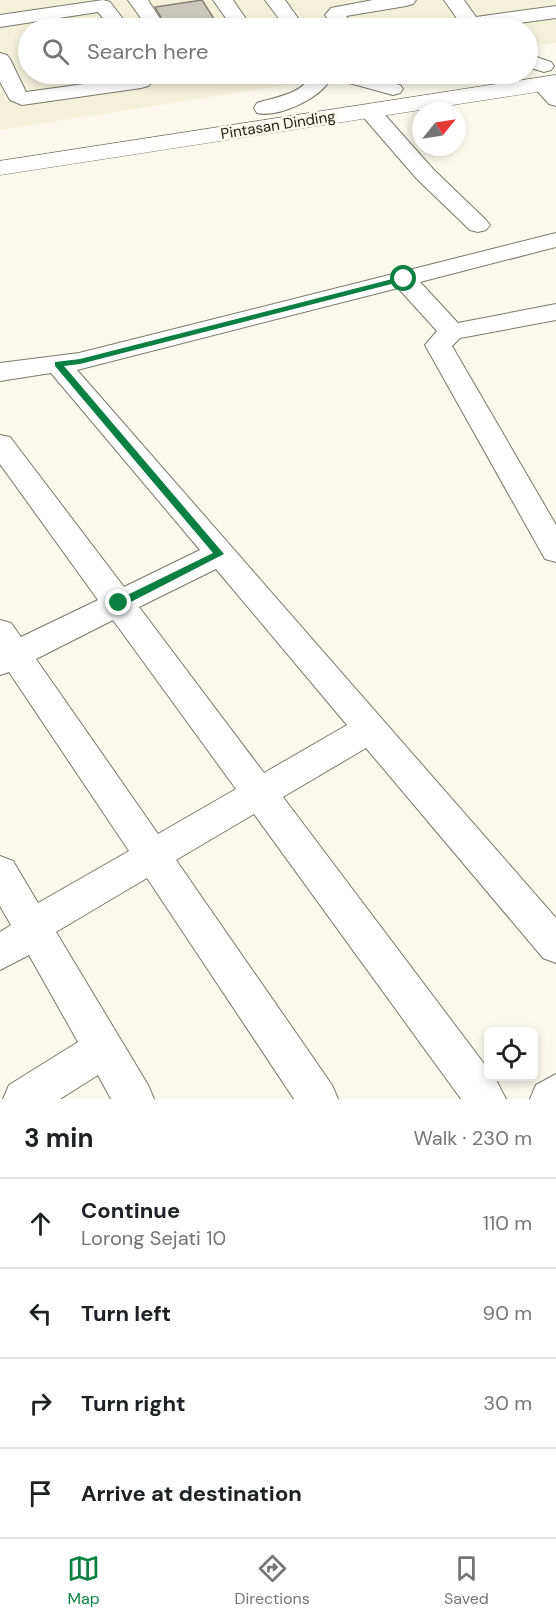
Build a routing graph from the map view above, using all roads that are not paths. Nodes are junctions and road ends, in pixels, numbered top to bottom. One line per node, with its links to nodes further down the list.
1 (15, 0): 8 (street)
2 (138, 0): 12 (street)
3 (223, 0): 13 (street)
4 (275, 0): 14 (street)
5 (406, 0): 15 (street)
6 (454, 0): 16 (street)
7 (556, 12): 17 (street)
8 (27, 17): 10 (street); 11 (street)
9 (18, 18): 18 (street)
10 (20, 18)
11 (113, 18)
12 (150, 18)
13 (236, 18)
14 (288, 18)
15 (337, 18)
16 (466, 18)
17 (520, 18)
18 (0, 21)
19 (0, 59): 20 (street)
20 (127, 84)
21 (318, 84): 26 (street)
22 (375, 84): 25 (street)
23 (426, 84): 25 (main road, Pintasan Dinding)
24 (500, 84): 27 (main road, Pintasan Dinding)
25 (393, 89): 26 (main road, Pintasan Dinding)
26 (265, 108): 28 (main road, Pintasan Dinding)
27 (369, 111): 29 (main road, Pintasan Dinding); 30 (street)
28 (0, 148)
29 (0, 168)
30 (478, 225)
31 (556, 240): 32 (street)
32 (404, 279): 34 (street); 35 (street)
33 (556, 312): 34 (street)
34 (452, 332): 38 (street)
35 (58, 364): 36 (street); 39 (street)
36 (0, 372)
37 (0, 444): 40 (street)
38 (556, 551)
39 (219, 554): 40 (street); 42 (street)
40 (119, 603): 41 (street); 43 (street)
41 (5, 649): 44 (street)
42 (371, 728): 43 (street); 47 (street)
43 (261, 794): 44 (street); 54 (street)
44 (151, 856): 46 (street); 53 (street)
45 (0, 872): 46 (street)
46 (33, 929): 48 (street); 49 (street)
47 (556, 946)
48 (0, 952)
49 (103, 1049): 51 (street); 52 (street)
50 (556, 1094): 55 (street)
51 (23, 1099)
52 (134, 1099)
53 (318, 1099)
54 (486, 1099)
55 (550, 1099)

